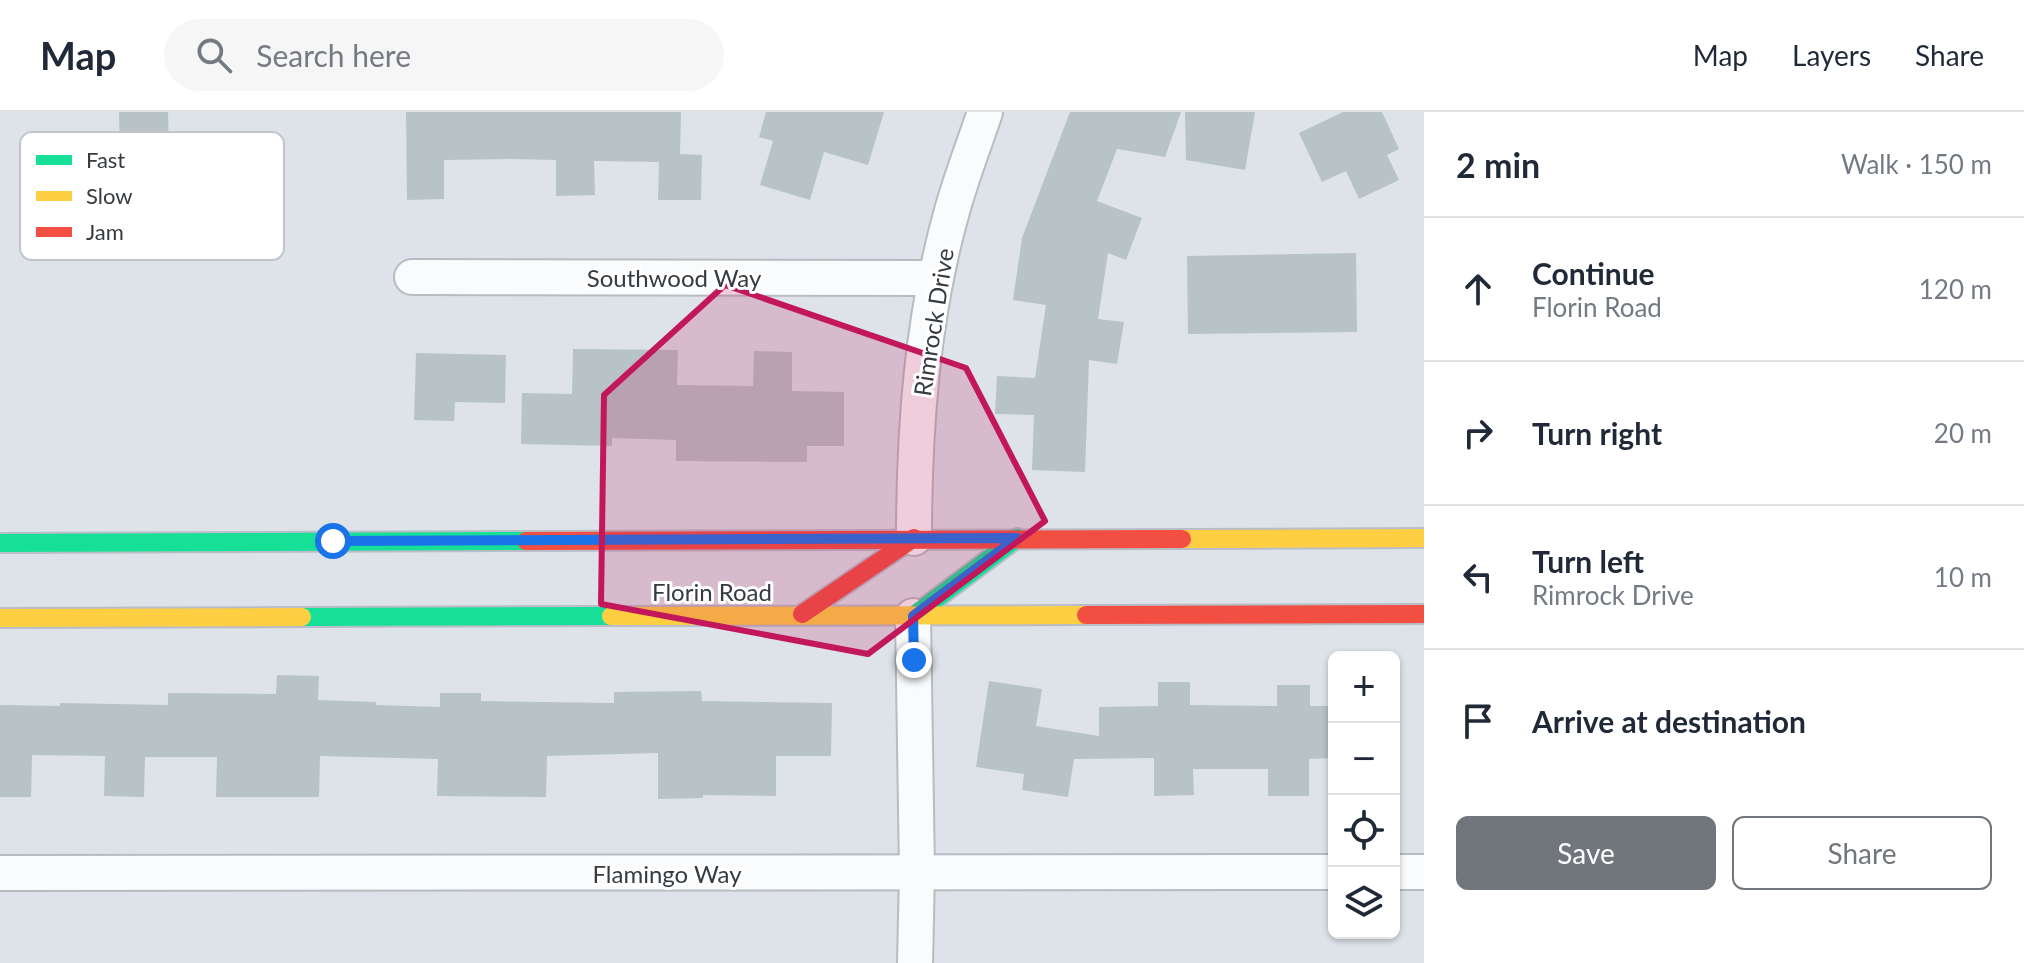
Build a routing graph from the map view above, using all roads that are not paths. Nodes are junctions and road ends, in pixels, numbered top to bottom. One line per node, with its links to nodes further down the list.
1 (985, 112): 3 (street, Rimrock Drive)
2 (412, 277): 3 (street, Southwood Way)
3 (936, 278): 4 (street, Rimrock Drive)
4 (914, 538): 5 (main road); 7 (main road); 8 (main road)
5 (1017, 538): 6 (main road); 10 (main road)
6 (1424, 538)
7 (0, 543)
8 (802, 614): 10 (main road, Florin Road); 11 (main road, Florin Road)
9 (1424, 614): 10 (main road, Florin Road)
10 (913, 616): 16 (street)
11 (0, 618)
12 (1328, 872): 16 (street, Flamingo Way)
13 (1400, 872): 14 (street)
14 (1424, 872)
15 (0, 873): 16 (street, Flamingo Way)
16 (917, 873): 17 (street)
17 (915, 963)

